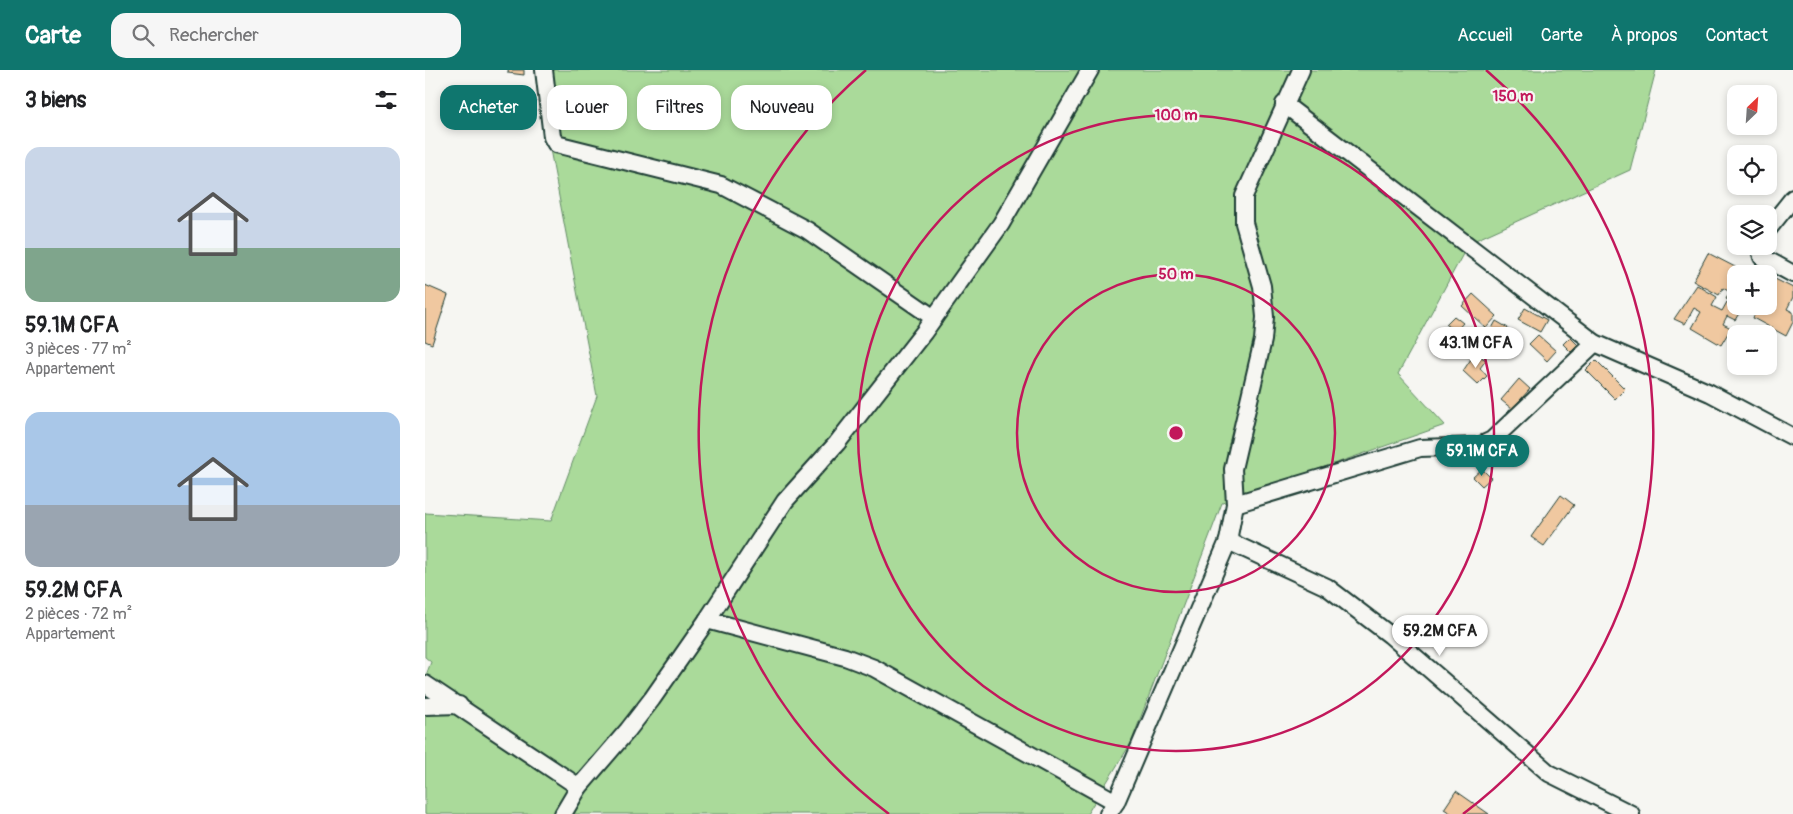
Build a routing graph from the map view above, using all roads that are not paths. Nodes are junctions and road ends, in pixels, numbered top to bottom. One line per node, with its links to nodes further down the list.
1 (544, 70): 9 (street)
2 (1090, 70): 9 (street)
3 (1301, 70): 4 (street)
4 (1285, 104): 10 (street); 12 (street)
5 (1793, 198): 6 (street)
6 (1777, 218)
7 (1761, 255): 8 (street)
8 (1793, 274)
9 (934, 318): 14 (street)
10 (1595, 343): 11 (street); 12 (street)
11 (1793, 437)
12 (1235, 504): 13 (street)
13 (1228, 541): 19 (street); 21 (street)
14 (707, 620): 18 (street); 19 (street)
15 (425, 684): 16 (street)
16 (459, 705): 17 (street); 18 (street)
17 (425, 706)
18 (579, 787): 20 (street)
19 (1112, 808)
20 (563, 814)
21 (1631, 814)

